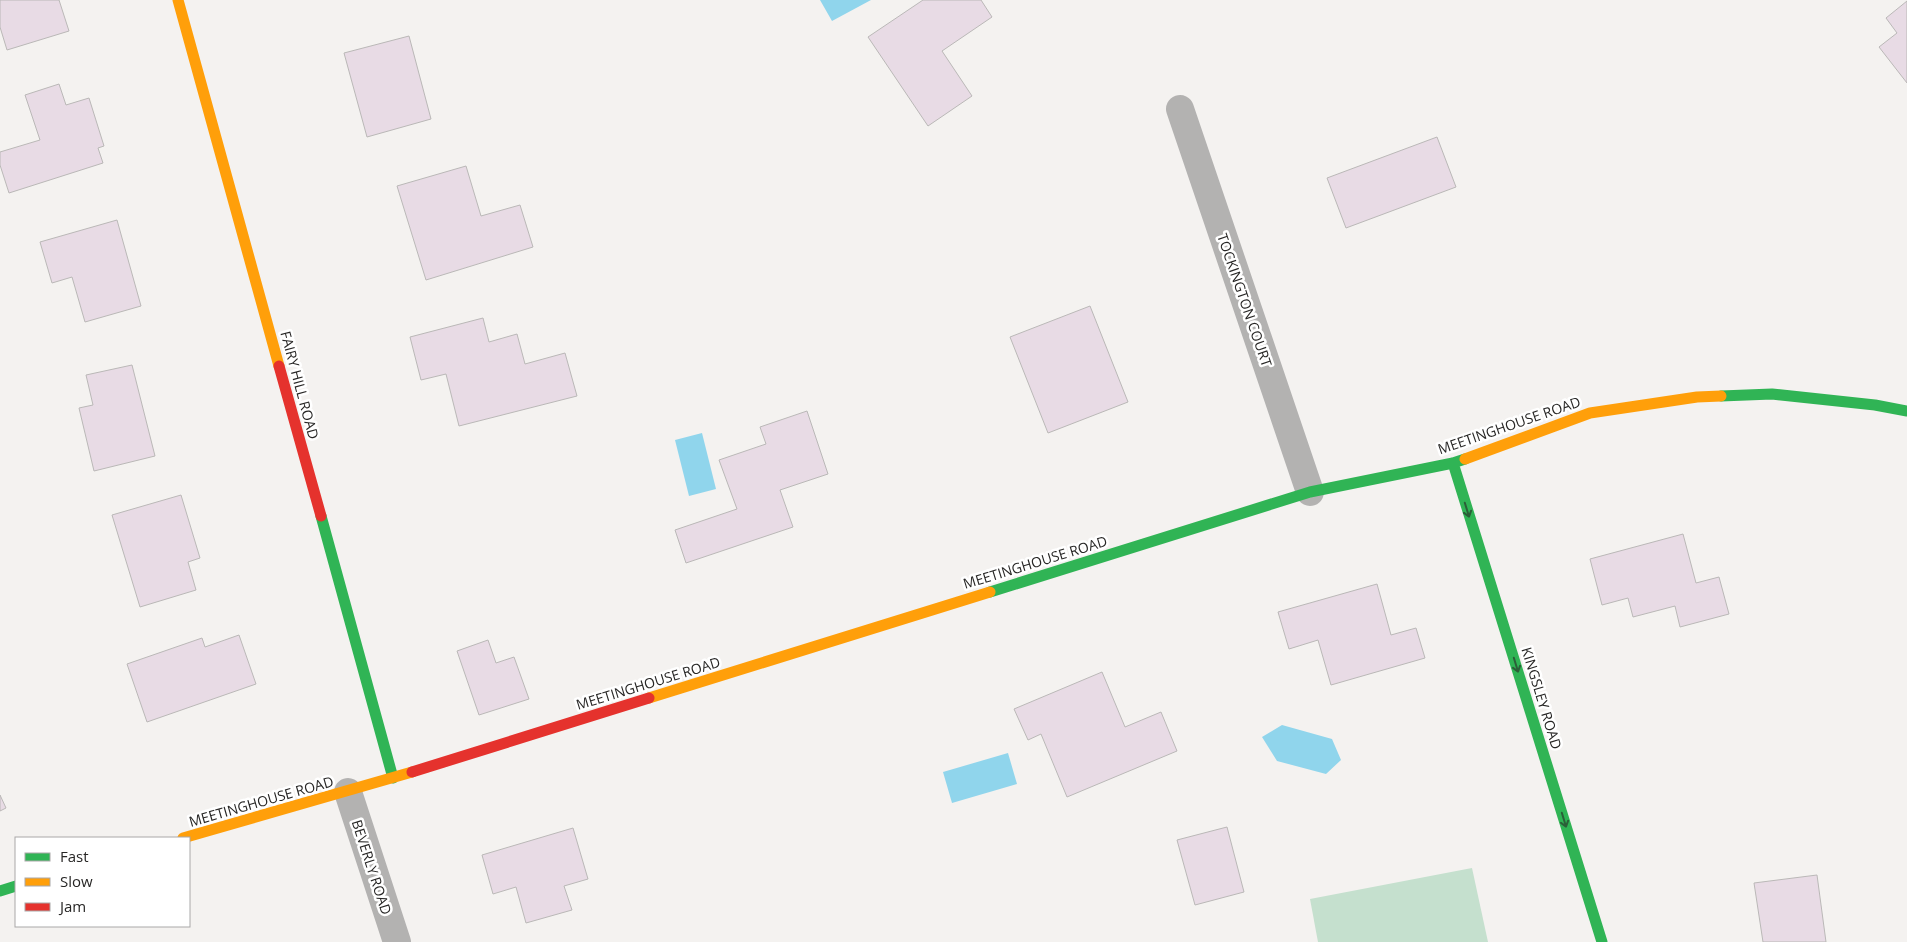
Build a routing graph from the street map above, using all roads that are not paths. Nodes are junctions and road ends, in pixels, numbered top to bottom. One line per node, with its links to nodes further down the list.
1 (178, 0): 6 (street, FAIRY HILL ROAD)
2 (1180, 109): 5 (street, TOCKINGTON COURT)
3 (1907, 411): 4 (street, MEETINGHOUSE ROAD)
4 (1453, 463): 5 (street, MEETINGHOUSE ROAD); 12 (street, KINGSLEY ROAD, one-way to 12)
5 (1310, 492): 6 (street, MEETINGHOUSE ROAD)
6 (393, 778): 7 (street, MEETINGHOUSE ROAD)
7 (348, 792): 8 (street, MEETINGHOUSE ROAD); 11 (street, BEVERLY ROAD)
8 (187, 837)
9 (15, 886): 10 (street)
10 (0, 890)
11 (397, 942)
12 (1602, 942)

